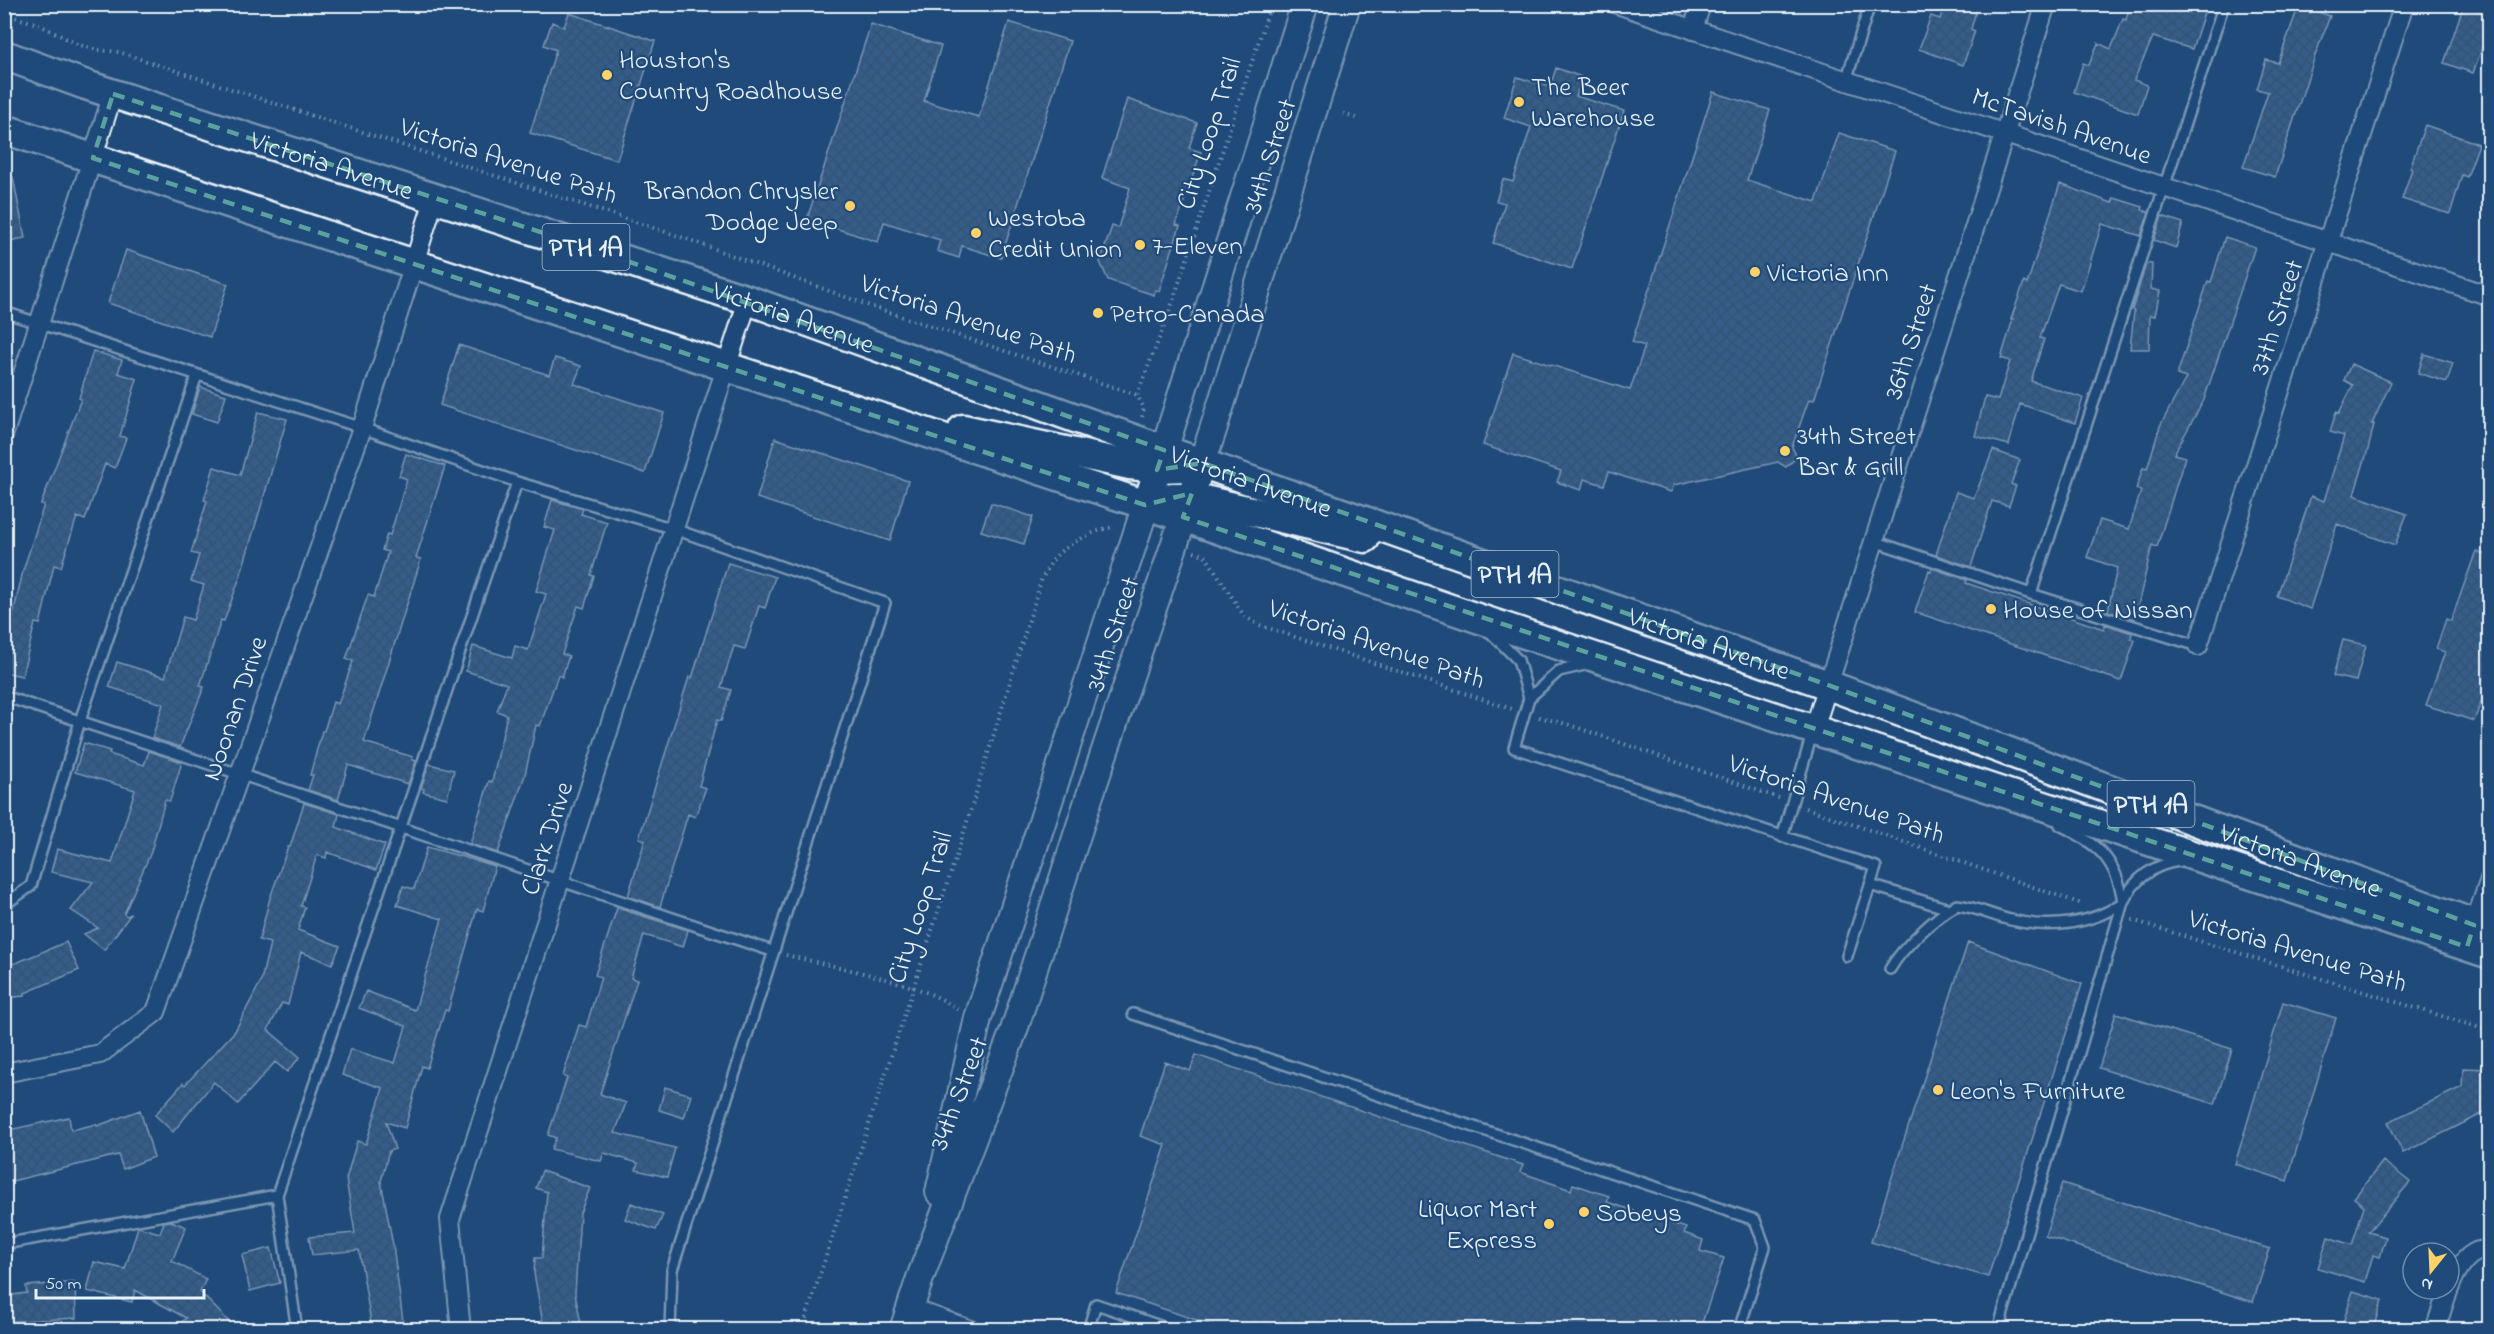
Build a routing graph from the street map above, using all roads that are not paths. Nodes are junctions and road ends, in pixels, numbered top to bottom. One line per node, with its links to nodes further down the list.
1 (1305, 4): 13 (street, 34th Street)
2 (1347, 4): 14 (street, 34th Street)
3 (1617, 4): 9 (street, McTavish Avenue)
4 (1701, 4): 9 (street)
5 (1870, 4): 11 (lane)
6 (2046, 4): 16 (street, 36th Street)
7 (2224, 4): 18 (lane)
8 (2404, 4): 20 (street, 37th Street)
9 (1692, 30): 11 (street, McTavish Avenue)
10 (4, 56): 12 (main road, Victoria Avenue / PTH 1A)
11 (1846, 81): 16 (street, McTavish Avenue)
12 (113, 94): 17 (street); 19 (main road, Victoria Avenue / PTH 1A)
13 (1272, 114): 14 (street); 31 (street, 34th Street)
14 (1311, 126): 32 (street, 34th Street)
15 (4, 129): 17 (main road, Victoria Avenue / PTH 1A)
16 (2004, 134): 18 (street, McTavish Avenue); 37 (street, 36th Street)
17 (93, 158): 21 (main road, Victoria Avenue / PTH 1A); 25 (street)
18 (2165, 188): 20 (street, McTavish Avenue); 39 (lane)
19 (435, 197): 21 (street, Noonan Drive); 23 (main road, Victoria Avenue / PTH 1A)
20 (2328, 242): 22 (street, McTavish Avenue); 41 (street, 37th Street)
21 (413, 263): 26 (main road, Victoria Avenue / PTH 1A); 29 (street, Noonan Drive)
22 (2490, 297)
23 (748, 300): 26 (street, Clark Drive); 31 (main road, Victoria Avenue / PTH 1A)
24 (4, 312): 25 (lane)
25 (40, 323): 27 (lane); 30 (street)
26 (728, 367): 28 (main road, Victoria Avenue / PTH 1A); 36 (street, Clark Drive)
27 (197, 375): 29 (lane); 46 (lane)
28 (822, 398): 31 (main road); 34 (main road, Victoria Avenue / PTH 1A)
29 (362, 428): 33 (lane); 48 (street, Noonan Drive)
30 (4, 434)
31 (1161, 459): 32 (main road, Victoria Avenue / PTH 1A); 34 (street, 34th Street)
32 (1203, 463): 35 (street, 34th Street); 38 (main road, Victoria Avenue / PTH 1A)
33 (517, 482): 36 (lane); 52 (lane)
34 (1145, 505): 35 (main road, Victoria Avenue / PTH 1A); 65 (street, 34th Street)
35 (1187, 507): 38 (main road); 40 (main road, Victoria Avenue / PTH 1A); 66 (street, 34th Street)
36 (674, 529): 56 (street, Clark Drive); 62 (lane)
37 (1874, 542): 39 (lane); 43 (street, 36th Street)
38 (1502, 570): 43 (main road, Victoria Avenue / PTH 1A)
39 (2031, 594): 41 (lane)
40 (1477, 618): 42 (main road, Victoria Avenue / PTH 1A); 45 (lane)
41 (2198, 646)
42 (1606, 661): 45 (lane); 47 (main road, Victoria Avenue / PTH 1A)
43 (1827, 685): 47 (street, 36th Street); 61 (main road, Victoria Avenue / PTH 1A)
44 (4, 696): 46 (lane)
45 (1528, 698): 53 (lane)
46 (80, 721): 48 (lane); 59 (lane)
47 (1814, 729): 49 (main road, Victoria Avenue / PTH 1A); 53 (lane)
48 (239, 775): 52 (lane); 68 (street, Noonan Drive)
49 (1969, 781): 50 (lane); 54 (main road, Victoria Avenue / PTH 1A)
50 (2045, 817)
51 (2054, 822): 58 (lane)
52 (400, 828): 56 (lane); 69 (lane)
53 (1782, 837): 57 (lane)
54 (2230, 867): 58 (lane); 61 (main road, Victoria Avenue / PTH 1A)
55 (2490, 879): 61 (street)
56 (560, 881): 62 (lane); 75 (street, Clark Drive)
57 (1870, 885): 60 (lane); 63 (lane)
58 (2123, 902): 60 (lane); 81 (lane)
59 (4, 905)
60 (1948, 909): 64 (lane)
61 (2480, 939)
62 (772, 951): 76 (lane)
63 (1847, 956)
64 (1890, 969)
65 (993, 970): 66 (street); 72 (street, 34th Street)
66 (1030, 982): 72 (street, 34th Street)
67 (1133, 1014): 80 (lane)
68 (4, 1073)
69 (277, 1195): 70 (lane); 74 (lane)
70 (4, 1244)
71 (2490, 1250): 82 (street)
72 (920, 1278): 73 (street, 34th Street)
73 (906, 1319): 77 (street)
74 (297, 1329)
75 (461, 1329)
76 (670, 1329)
77 (970, 1329)
78 (1088, 1329): 79 (lane)
79 (1172, 1329)
80 (1739, 1329)
81 (1998, 1329)
82 (2435, 1329)

